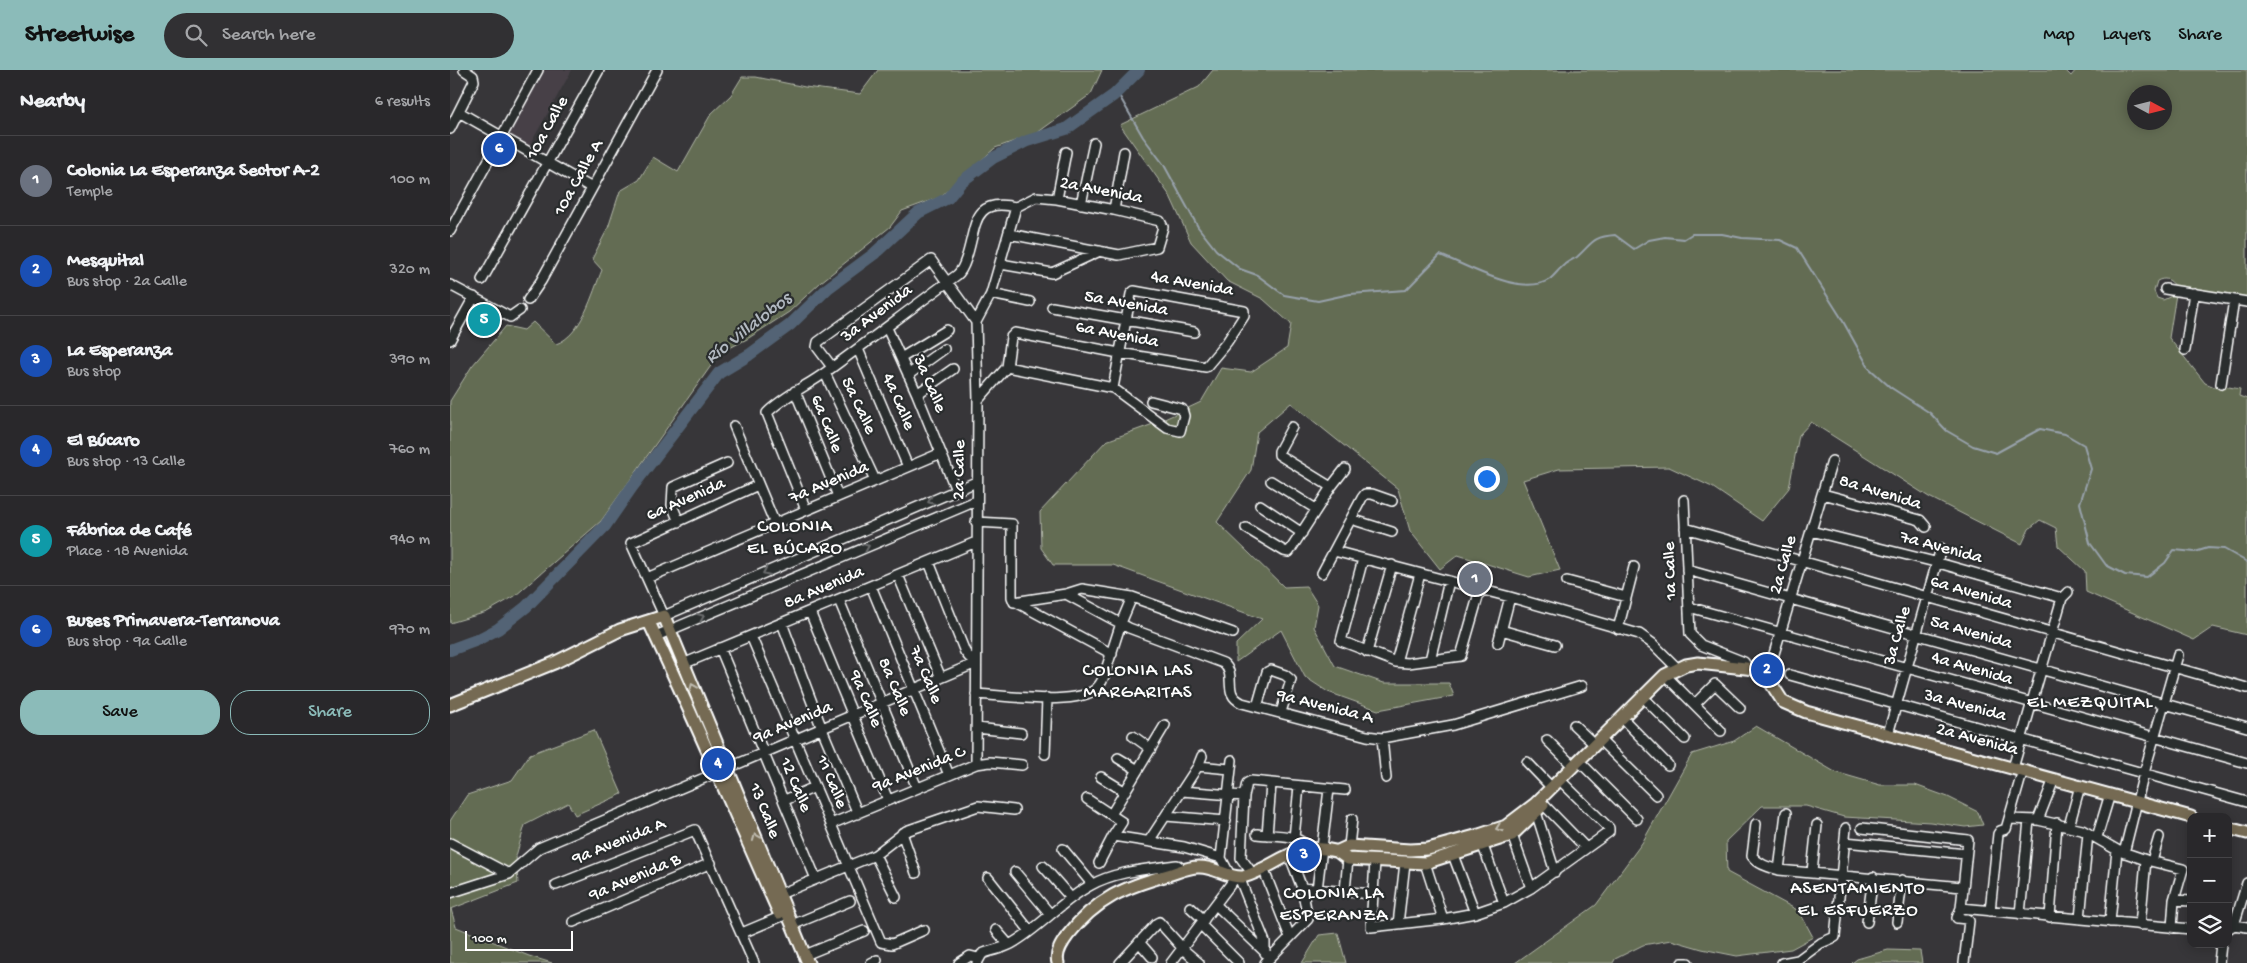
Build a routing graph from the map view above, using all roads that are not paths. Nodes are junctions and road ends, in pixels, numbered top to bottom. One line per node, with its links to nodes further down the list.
1 (464, 70): 5 (street)
2 (538, 70): 7 (street)
3 (599, 70): 11 (street, 10a Calle)
4 (657, 70): 12 (street, 10a Calle A)
5 (459, 112): 6 (street); 7 (street)
6 (450, 129)
7 (501, 136): 11 (street); 17 (street)
8 (1094, 143): 14 (street)
9 (1066, 152): 13 (street)
10 (1124, 152): 16 (street)
11 (548, 162): 12 (street); 21 (street, 10a Calle)
12 (592, 188): 28 (street, 10a Calle A)
13 (1057, 199): 14 (street, 2a Avenida); 15 (street, 2a Avenida)
14 (1082, 204): 16 (street, 2a Avenida)
15 (1016, 207): 18 (street, 2a Calle); 22 (street, 3a Avenida)
16 (1114, 210): 19 (street, 2a Avenida)
17 (450, 231)
18 (1009, 234): 19 (street); 20 (street, 2a Calle)
19 (1100, 251): 20 (street)
20 (1001, 264): 26 (street, 2a Calle)
21 (482, 280)
22 (947, 281): 35 (street); 36 (street, 3a Avenida); 48 (street, 5a Calle)
23 (450, 285): 27 (street)
24 (2165, 288): 25 (street)
25 (2194, 293): 29 (street); 42 (street)
26 (990, 294): 30 (street); 35 (street, 2a Calle)
27 (474, 297): 33 (street); 39 (street)
28 (528, 300)
29 (2234, 300): 31 (street); 50 (street)
30 (1030, 302)
31 (2247, 302)
32 (1052, 307): 34 (street, 5a Avenida)
33 (520, 310)
34 (1126, 320): 38 (street, 5a Avenida); 43 (street); 45 (street, 4a Avenida)
35 (976, 322): 54 (street, 2a Calle)
36 (887, 328): 40 (street, 3a Avenida); 44 (street, 3a Calle)
37 (947, 330): 44 (street)
38 (1194, 332)
39 (450, 340)
40 (858, 349): 48 (street, 3a Avenida); 61 (street, 4a Calle)
41 (944, 349): 49 (street)
42 (2185, 350)
43 (1119, 353): 45 (street, 6a Avenida); 46 (street, 6a Avenida); 51 (street)
44 (901, 358): 49 (street, 3a Calle)
45 (1210, 364)
46 (1007, 367): 51 (street); 54 (street)
47 (953, 369): 53 (street)
48 (829, 370): 52 (street, 3a Avenida); 63 (street, 5a Calle)
49 (908, 375): 53 (street, 3a Calle)
50 (2221, 384)
51 (1113, 388): 55 (street)
52 (795, 391): 70 (street, 6a Calle); 76 (street, 3a Avenida)
53 (917, 394): 58 (street, 3a Calle)
54 (978, 400): 65 (street, 2a Calle)
55 (1151, 401)
56 (734, 426): 66 (street)
57 (1292, 427): 67 (street)
58 (940, 453): 61 (street, 7a Avenida); 68 (street, 3a Calle)
59 (1832, 461): 69 (street, 2a Calle)
60 (727, 462): 78 (street)
61 (908, 468): 63 (street, 7a Avenida)
62 (1345, 469): 67 (street)
63 (875, 480): 70 (street, 7a Avenida)
64 (1271, 481): 75 (street)
65 (976, 482): 68 (street); 73 (street, 2a Calle)
66 (758, 485): 78 (street, 6a Avenida); 80 (street)
67 (1331, 487): 75 (street)
68 (956, 490): 115 (street, one-way to 115)
69 (1823, 494): 81 (street, 8a Avenida); 84 (street, 2a Calle)
70 (838, 496): 76 (street, 7a Avenida)
71 (1392, 500): 77 (street)
72 (1684, 500): 83 (street, 1a Calle)
73 (976, 501): 79 (street, 2a Calle); 120 (street, one-way to 73)
74 (1260, 505): 86 (street)
75 (1316, 509): 86 (street)
76 (806, 510): 80 (street, 7a Avenida)
77 (1351, 519): 85 (street); 89 (street)
78 (679, 522): 100 (street, 6a Avenida)
79 (976, 522): 87 (street, 2a Calle); 112 (street)
80 (775, 524): 100 (street, 7a Avenida)
81 (1926, 527)
82 (1246, 528): 86 (street)
83 (1685, 528): 92 (street, 6a Avenida); 96 (street, 1a Calle)
84 (1811, 531): 92 (street, 2a Calle); 93 (street, 7a Avenida)
85 (1392, 532)
86 (1302, 533)
87 (976, 542): 91 (street, 8a Avenida); 135 (street, 2a Calle)
88 (1941, 548): 93 (street, 3a Calle)
89 (1334, 550): 90 (street); 97 (street)
90 (1363, 558): 94 (street); 131 (street)
91 (929, 562): 99 (street, 8a Avenida); 135 (street)
92 (1802, 562): 109 (street, 6a Avenida); 110 (street, 2a Calle)
93 (1935, 562): 109 (street, 3a Calle); 122 (street, 7a Avenida)
94 (1392, 565): 98 (street); 131 (street)
95 (1634, 567): 108 (street)
96 (1687, 570): 110 (street, 5a Avenida); 113 (street, 1a Calle)
97 (1322, 573)
98 (1420, 574): 101 (street); 136 (street)
99 (898, 575): 103 (street, 8a Avenida); 145 (street)
100 (647, 578): 115 (street)
101 (1449, 581): 104 (street); 134 (street)
102 (1567, 581): 108 (street)
103 (871, 586): 111 (street, 8a Avenida); 149 (street, 7a Calle)
104 (1480, 590): 107 (street); 134 (street)
105 (1066, 594): 106 (street); 112 (street); 118 (street)
106 (1132, 597): 118 (street); 123 (street)
107 (1510, 597): 119 (street); 121 (street)
108 (1626, 597): 119 (street)
109 (1926, 597): 122 (street, 6a Avenida); 125 (street, 3a Calle)
110 (1791, 599): 124 (street, 2a Calle); 125 (street, 5a Avenida)
111 (839, 600): 114 (street, 8a Avenida); 153 (street, 8a Calle)
112 (1016, 602): 132 (street)
113 (1688, 607): 124 (street, 4a Avenida); 139 (street, 1a Calle)
114 (810, 612): 117 (street, 8a Avenida); 162 (street, 9a Calle)
115 (664, 616): 116 (main road); 120 (main road, 13 Calle)
116 (649, 622): 126 (main road, 13 Calle); 157 (main road)
117 (782, 623): 127 (street, 8a Avenida); 168 (street)
118 (1121, 623): 132 (street); 159 (street, 9a Avenida A)
119 (1618, 629): 138 (street)
120 (670, 630): 126 (street); 137 (main road, 13 Calle)
121 (1501, 630): 128 (street); 129 (street)
122 (2052, 632): 141 (street, 6a Avenida); 142 (street)
123 (1233, 633)
124 (1781, 633): 140 (street, 4a Avenida); 144 (street, 2a Calle)
125 (1915, 634): 140 (street, 3a Calle); 142 (street, 5a Avenida)
126 (656, 636): 195 (main road, 13 Calle)
127 (751, 636): 130 (street, 8a Avenida); 176 (street, 11 Calle)
128 (1498, 643)
129 (1555, 645)
130 (720, 648): 137 (street, 8a Avenida); 181 (street, 12 Calle)
131 (1367, 652): 136 (street)
132 (1112, 654): 151 (street)
133 (2178, 654): 141 (street)
134 (1430, 660): 136 (street)
135 (976, 661): 145 (street, 9a Avenida); 150 (street, 2a Calle)
136 (1396, 662)
137 (684, 664): 192 (main road, 13 Calle, one-way to 137)
138 (1678, 668): 139 (main road); 146 (main road)
139 (1748, 668): 144 (main road)
140 (1906, 668): 154 (street, 4a Avenida); 156 (street, 3a Calle)
141 (2175, 668): 148 (street, 6a Avenida); 158 (street)
142 (2041, 670): 154 (street); 158 (street, 5a Avenida)
143 (1790, 675): 156 (street, 3a Avenida)
144 (1767, 677): 171 (main road, 2a Avenida)
145 (941, 678): 149 (street, 9a Avenida)
146 (1667, 678): 152 (main road); 155 (street); 179 (main road)
147 (1582, 686): 174 (street, 9a Avenida A)
148 (2247, 688)
149 (914, 690): 153 (street, 9a Avenida); 197 (street, 7a Calle)
150 (976, 694): 151 (street); 167 (street, 2a Calle)
151 (1047, 698): 182 (street)
152 (1648, 702): 163 (main road); 178 (street)
153 (883, 703): 162 (street, 9a Avenida); 207 (street, 8a Calle)
154 (2031, 703): 173 (street, 4a Avenida); 175 (street)
155 (1695, 704): 160 (street); 169 (street)
156 (1896, 704): 171 (street, 3a Calle); 175 (street, 3a Avenida)
157 (450, 705)
158 (2164, 705): 166 (street, 5a Avenida); 173 (street)
159 (1256, 706): 161 (street, 9a Avenida A); 161 (street)
160 (1740, 708)
161 (1281, 712): 174 (street, 9a Avenida A)
162 (854, 715): 168 (street, 9a Avenida); 218 (street, 9a Calle)
163 (1626, 723): 179 (main road); 189 (street)
164 (1165, 725): 180 (street)
165 (1574, 725): 179 (street)
166 (2247, 727)
167 (976, 728): 170 (street); 187 (street, 2a Calle)
168 (822, 729): 176 (street, 9a Avenida); 225 (street)
169 (1721, 731)
170 (1021, 733)
171 (1888, 734): 193 (main road, 2a Avenida)
172 (1133, 736): 180 (street)
173 (2155, 737): 186 (street, 4a Avenida); 196 (street)
174 (1382, 738): 199 (street)
175 (2021, 738): 193 (street); 196 (street, 3a Avenida)
176 (795, 739): 181 (street, 9a Avenida); 205 (street, 11 Calle)
177 (1547, 740): 191 (street)
178 (1685, 740)
179 (1600, 745): 191 (main road); 214 (street)
180 (1151, 749): 194 (street)
181 (764, 753): 192 (street, 9a Avenida); 217 (street, 12 Calle)
182 (1045, 754)
183 (1202, 756): 190 (street)
184 (1118, 758): 194 (street)
185 (1527, 762): 206 (street)
186 (2247, 763)
187 (976, 764): 188 (street, 9a Avenida C); 197 (street, 9a Avenida C)
188 (1022, 765)
189 (1668, 765)
190 (1198, 766): 211 (street); 212 (street)
191 (1578, 766): 202 (main road); 206 (main road); 229 (street)
192 (727, 768): 195 (street, 9a Avenida); 299 (main road, 13 Calle, one-way to 192)
193 (2018, 769): 200 (main road, 2a Avenida); 230 (street)
194 (1138, 770): 210 (street)
195 (716, 773): 283 (street, 9a Avenida); 316 (main road, 13 Calle)
196 (2144, 773): 219 (street); 220 (street, 3a Avenida)
197 (949, 775): 207 (street, 9a Avenida C)
198 (1101, 777): 210 (street)
199 (1386, 778)
200 (2054, 779): 204 (main road, 2a Avenida); 231 (street)
201 (1271, 784): 203 (street); 215 (street); 245 (street)
202 (1564, 784): 221 (main road); 257 (street)
203 (1299, 786): 208 (street); 250 (street)
204 (2080, 786): 213 (main road, 2a Avenida); 237 (street)
205 (815, 787): 217 (street); 234 (street, 11 Calle)
206 (1551, 787): 254 (main road, one-way to 254)
207 (917, 788): 218 (street, 9a Avenida C)
208 (1329, 789): 209 (street); 259 (street)
209 (1346, 790)
210 (1124, 791): 223 (street)
211 (1182, 791): 212 (street); 226 (street)
212 (1228, 794): 215 (street); 232 (street)
213 (2110, 794): 219 (main road, 2a Avenida); 248 (street)
214 (1656, 795)
215 (1244, 796): 278 (street)
216 (1087, 799): 223 (street)
217 (785, 800): 288 (street, 12 Calle)
218 (888, 800): 225 (street, 9a Avenida C)
219 (2137, 802): 227 (main road, 2a Avenida); 261 (street)
220 (2247, 802)
221 (1540, 808): 246 (main road); 257 (street); 281 (street)
222 (1014, 810): 241 (street)
223 (1112, 813): 247 (street)
224 (1786, 813): 277 (street)
225 (858, 814): 234 (street, 9a Avenida C)
226 (1166, 816): 232 (street); 251 (street)
227 (2187, 816)
228 (1352, 819): 254 (street)
229 (1637, 819)
230 (2009, 819): 231 (street); 312 (street)
231 (2033, 820): 233 (street); 315 (street)
232 (1226, 821): 266 (street)
233 (2058, 823): 237 (street); 317 (street)
234 (831, 824): 274 (street, 11 Calle)
235 (1756, 824): 277 (street)
236 (1816, 825): 282 (street)
237 (2069, 826): 242 (street)
238 (1846, 828): 252 (street)
239 (1862, 828): 265 (street)
240 (2232, 829): 243 (main road)
241 (902, 833): 262 (street); 279 (street)
242 (2088, 833): 248 (street); 319 (street)
243 (2247, 833)
244 (1257, 834): 245 (street)
245 (1267, 835): 250 (street)
246 (1512, 835): 255 (main road); 294 (street)
247 (1112, 836): 251 (street); 271 (street)
248 (2098, 837): 261 (street)
249 (2159, 837): 268 (street)
250 (1294, 838): 256 (street)
251 (1149, 841): 266 (street)
252 (1845, 842): 265 (street); 285 (street)
253 (450, 843): 283 (street)
254 (1349, 846): 260 (main road)
255 (1483, 846): 264 (main road); 306 (street)
256 (1307, 848): 259 (main road); 263 (main road)
257 (1586, 848): 281 (street)
258 (1063, 849): 291 (street)
259 (1323, 849): 260 (main road); 296 (street)
260 (1338, 851): 267 (main road)
261 (2120, 852): 268 (street); 324 (street)
262 (875, 854): 274 (street); 301 (street)
263 (1289, 854): 278 (main road); 293 (street)
264 (1453, 854): 273 (main road); 313 (street)
265 (1966, 854): 295 (street)
266 (1221, 858): 284 (street)
267 (1348, 859): 269 (main road); 297 (street)
268 (2149, 860): 303 (street); 327 (street)
269 (1375, 861): 272 (main road); 300 (street)
270 (711, 863): 292 (street, 9a Avenida A); 320 (street, 9a Avenida B); 337 (street)
271 (1099, 863)
272 (1405, 863): 273 (main road); 325 (street)
273 (1425, 863): 318 (street)
274 (850, 866): 288 (street); 333 (street, 11 Calle)
275 (1043, 866): 302 (street)
276 (1184, 870): 284 (main road); 291 (street); 349 (main road)
277 (1779, 870): 282 (street)
278 (1257, 871): 284 (main road); 338 (street)
279 (916, 872)
280 (1015, 872): 314 (street)
281 (1555, 872): 294 (street)
282 (1812, 872): 285 (street)
283 (509, 874): 298 (street)
284 (1235, 876): 307 (street); 344 (street)
285 (1842, 876): 286 (street); 357 (street)
286 (1873, 877): 289 (street); 322 (street)
287 (988, 878): 336 (street)
288 (816, 879): 299 (street)
289 (1902, 880): 295 (street); 323 (street)
290 (2247, 883): 311 (street)
291 (1092, 884): 302 (street)
292 (556, 885)
293 (1302, 888): 296 (street); 338 (street)
294 (1531, 888): 306 (street)
295 (1962, 888): 310 (street)
296 (1317, 890): 297 (street)
297 (1345, 891): 300 (street)
298 (450, 893)
299 (780, 894): 316 (main road, 13 Calle)
300 (1372, 894): 325 (street)
301 (896, 897)
302 (1071, 898): 314 (street)
303 (2174, 900): 305 (street); 331 (street)
304 (850, 901): 326 (street)
305 (2187, 902)
306 (1504, 903): 313 (street)
307 (1216, 905): 321 (street); 344 (street)
308 (1190, 907): 321 (street)
309 (2232, 907): 311 (street)
310 (1961, 908): 312 (street); 358 (street)
311 (2239, 908): 328 (street)
312 (1990, 911): 315 (street)
313 (1475, 913): 318 (street)
314 (1050, 914): 336 (street)
315 (2020, 914): 317 (street)
316 (784, 915): 326 (main road, 13 Calle); 337 (street); 345 (main road, 13 Calle)
317 (2050, 916): 319 (street)
318 (1443, 919): 325 (street)
319 (2080, 919): 324 (street)
320 (573, 922)
321 (1202, 922): 342 (street); 354 (street)
322 (1867, 922)
323 (1897, 922)
324 (2110, 922): 327 (street)
325 (1398, 924)
326 (792, 925): 345 (main road, 13 Calle)
327 (2140, 925): 331 (street)
328 (2232, 925)
329 (2232, 927): 330 (street)
330 (2247, 927)
331 (2172, 928): 332 (street)
332 (2187, 929)
333 (924, 930)
334 (996, 930): 340 (street)
335 (864, 931): 345 (street)
336 (1030, 931): 340 (street)
337 (742, 933): 347 (street)
338 (1290, 937): 344 (street)
339 (1139, 942): 342 (street); 343 (street); 350 (street)
340 (1009, 945): 346 (street)
341 (2221, 948): 359 (street)
342 (1184, 950): 351 (street); 352 (street); 353 (street)
343 (1152, 957)
344 (1267, 958)
345 (805, 960)
346 (977, 960): 348 (street)
347 (754, 963)
348 (959, 963)
349 (1058, 963)
350 (1120, 963)
351 (1171, 963)
352 (1180, 963)
353 (1199, 963)
354 (1239, 963)
355 (1682, 963): 356 (street)
356 (1688, 963)
357 (1782, 963)
358 (1964, 963)
359 (2219, 963)

